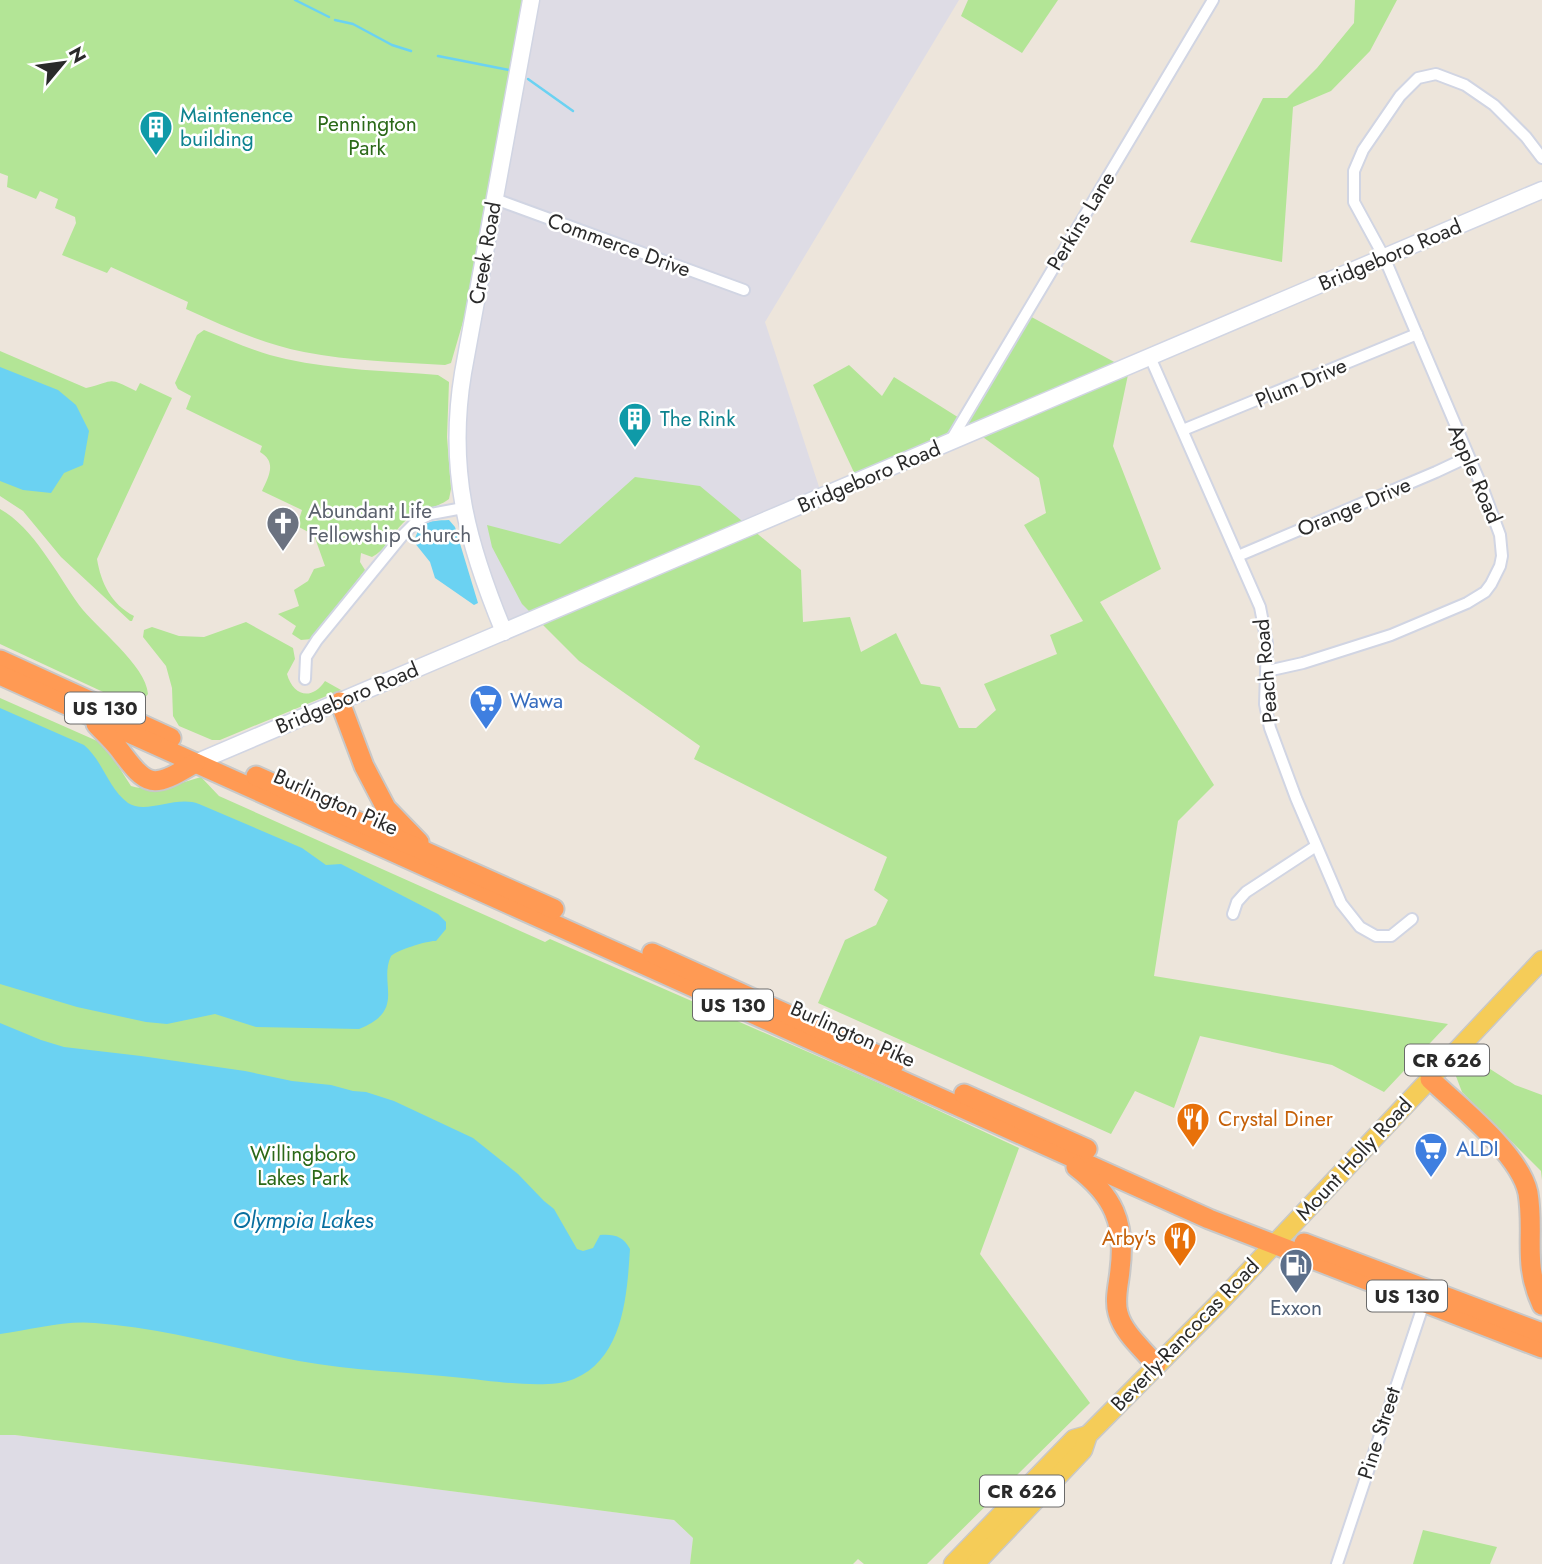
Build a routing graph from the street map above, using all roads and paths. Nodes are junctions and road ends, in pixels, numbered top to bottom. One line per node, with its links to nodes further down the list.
1 (531, 0): 5 (street, Creek Road)
2 (1213, 0): 11 (street, Perkins Lane)
3 (1542, 158): 6 (street, Apple Road)
4 (1542, 190): 6 (street, Bridgeboro Road)
5 (495, 199): 7 (street, Commerce Drive); 13 (street, Creek Road)
6 (1384, 257): 8 (street, Apple Road); 9 (street, Bridgeboro Road)
7 (744, 290)
8 (1417, 334): 10 (street, Plum Drive); 12 (street, Apple Road)
9 (1150, 357): 10 (street, Peach Road); 11 (street, Bridgeboro Road)
10 (1183, 430): 14 (street, Peach Road)
11 (950, 442): 15 (street, Bridgeboro Road)
12 (1468, 457): 14 (street, Orange Drive); 17 (street, Apple Road)
13 (463, 508): 15 (street, Creek Road); 19 (street)
14 (1238, 556): 17 (street, Peach Road)
15 (503, 632): 20 (street, Bridgeboro Road)
16 (0, 660): 22 (highway, Burlington Pike / US 130)
17 (1267, 671): 23 (street, Peach Road)
18 (0, 675): 21 (highway, Burlington Pike / US 130)
19 (305, 679)
20 (340, 702): 22 (street, Bridgeboro Road); 24 (highway)
21 (85, 713): 22 (highway, Burlington Pike / US 130); 22 (highway)
22 (203, 760): 24 (highway, Burlington Pike / US 130); 29 (highway, Burlington Pike / US 130)
23 (1316, 846): 25 (street); 26 (street, Peach Road)
24 (430, 853): 30 (highway, Burlington Pike / US 130)
25 (1233, 914)
26 (1412, 919)
27 (1542, 960): 28 (main road, Mount Holly Road / CR 626)
28 (1430, 1079): 30 (main road, Mount Holly Road / CR 626); 32 (highway)
29 (1060, 1152): 30 (highway, Burlington Pike / US 130); 35 (highway)
30 (1277, 1240): 31 (highway, Burlington Pike / US 130); 33 (highway, Burlington Pike / US 130); 35 (main road, Beverly-Rancocas Road / CR 626)
31 (1424, 1303): 34 (highway, Burlington Pike / US 130); 37 (street, Pine Street)
32 (1542, 1305)
33 (1542, 1333)
34 (1542, 1348)
35 (1156, 1365): 36 (main road, Beverly-Rancocas Road / CR 626)
36 (965, 1562)
37 (1337, 1564)

